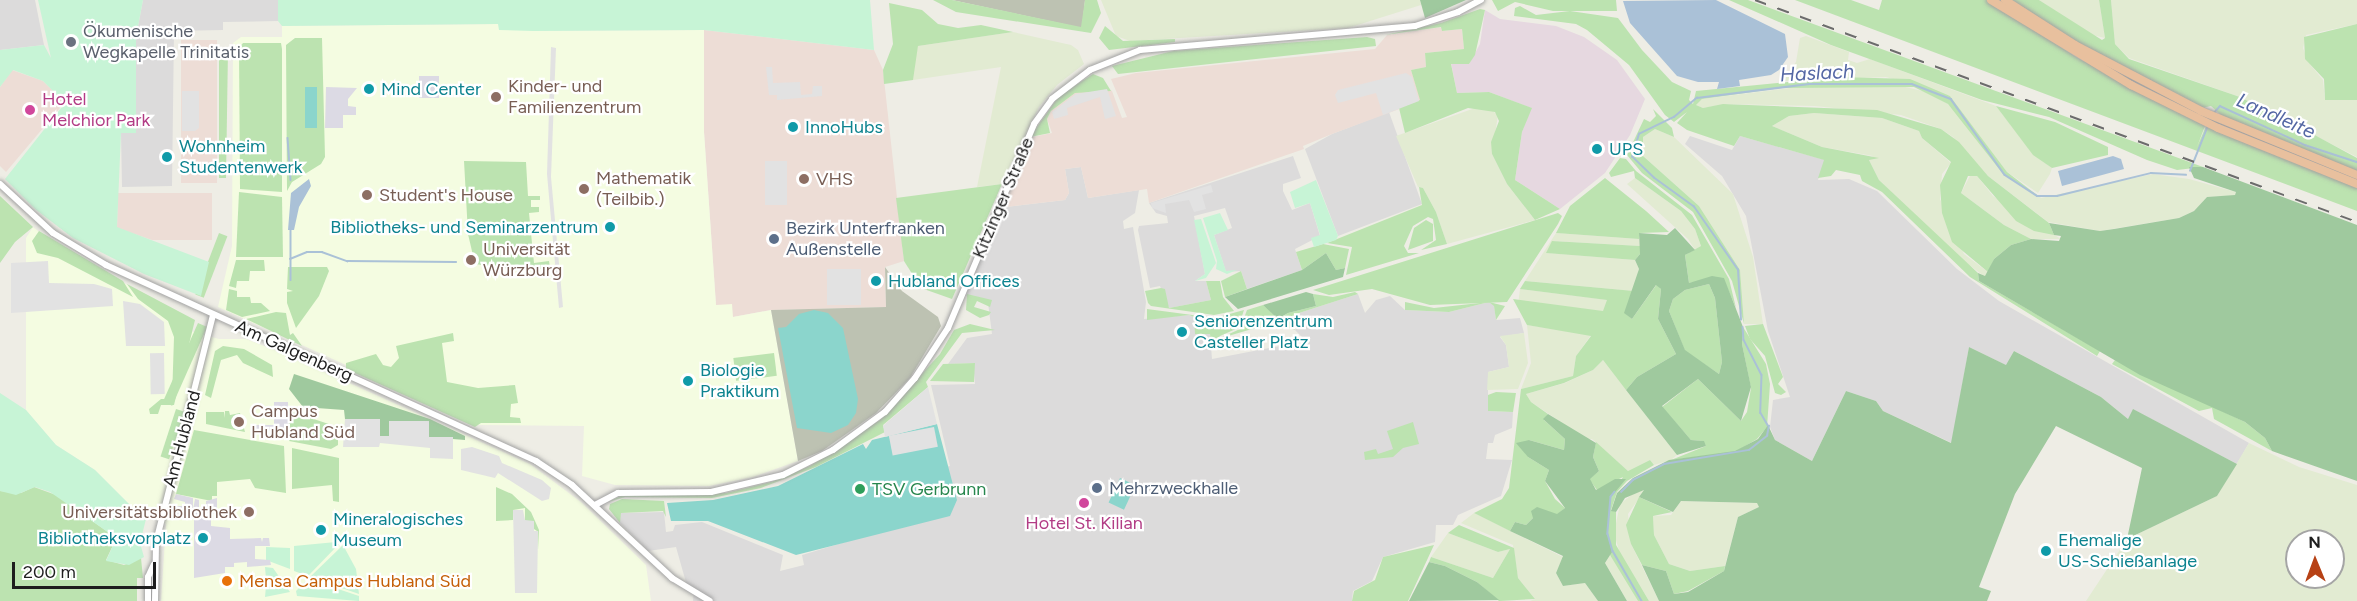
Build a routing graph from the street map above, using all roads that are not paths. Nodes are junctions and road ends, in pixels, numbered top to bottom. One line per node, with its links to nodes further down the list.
1 (1991, 0): 4 (highway)
2 (2005, 0): 4 (highway)
3 (1479, 2): 10 (street, Kitzinger Straße)
4 (2199, 114): 5 (highway)
5 (2220, 124): 6 (highway); 8 (highway)
6 (2357, 175)
7 (0, 184): 9 (street, Am Galgenberg)
8 (2357, 184)
9 (213, 315): 10 (street, Am Galgenberg); 11 (street, Am Hubland)
10 (595, 505): 14 (street, Am Galgenberg)
11 (154, 564): 12 (street, Am Hubland); 13 (street, Am Hubland)
12 (147, 601)
13 (155, 601)
14 (710, 601)

